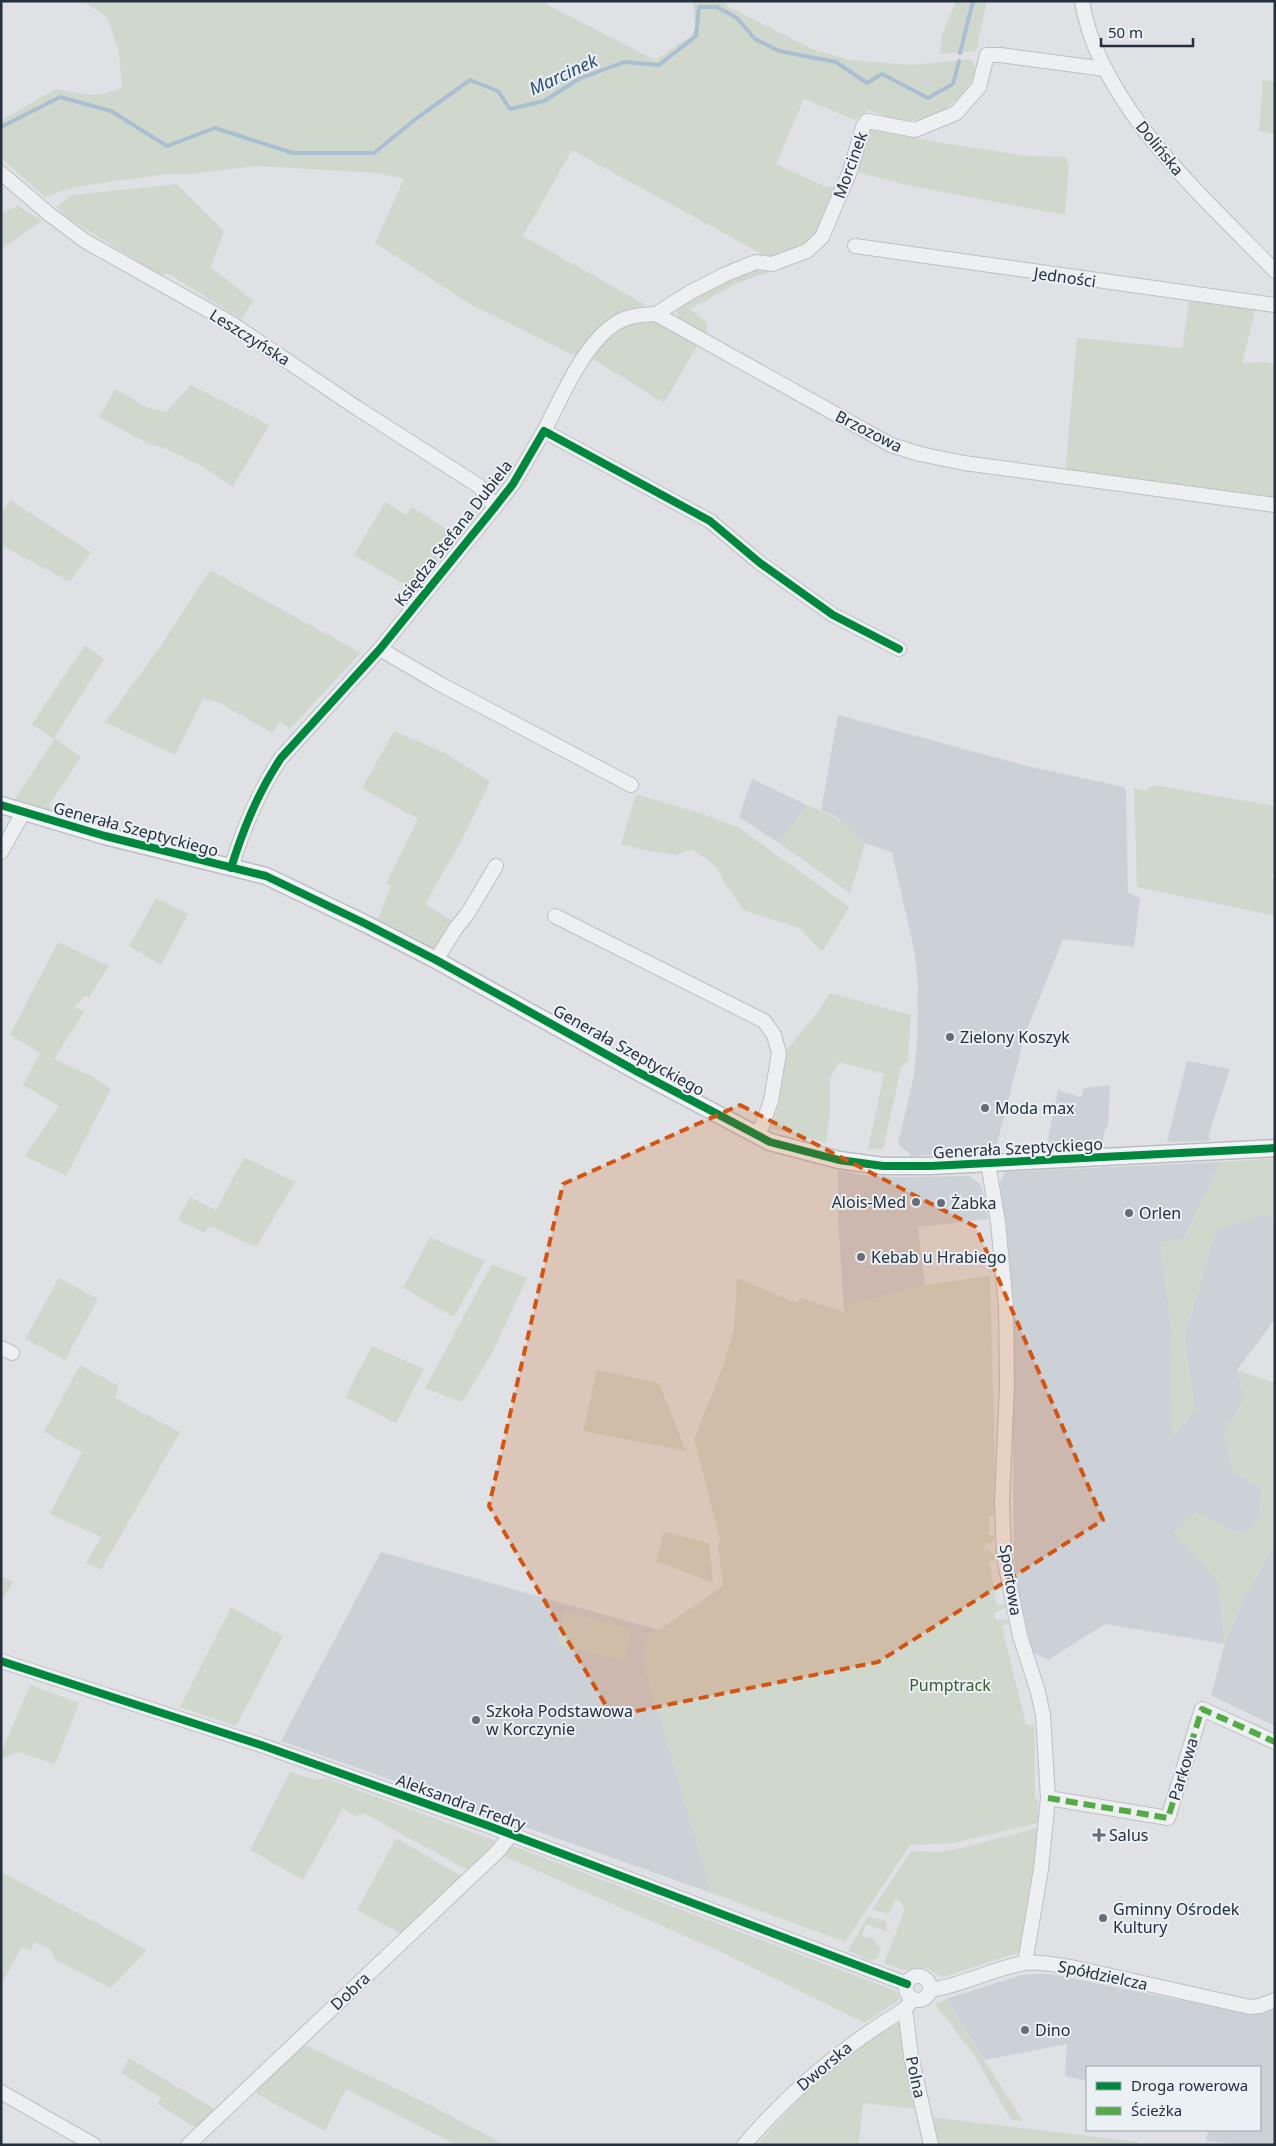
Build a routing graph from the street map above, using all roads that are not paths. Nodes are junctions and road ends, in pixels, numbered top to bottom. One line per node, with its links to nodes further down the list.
1 (1082, 1): 2 (street, Dolińska)
2 (1105, 69): 5 (street, Dolińska); 7 (street, Morcinek)
3 (1, 173): 10 (street, Leszczyńska)
4 (855, 246): 6 (street, Jedności)
5 (1275, 271)
6 (1275, 305)
7 (656, 314): 8 (street); 9 (street, Brzozowa)
8 (544, 430): 10 (street, Księdza Stefana Dubiela); 12 (street)
9 (1275, 505)
10 (495, 507): 11 (street, Księdza Stefana Dubiela)
11 (380, 649): 13 (street); 18 (street, Księdza Stefana Dubiela)
12 (899, 649)
13 (631, 786)
14 (1, 805): 15 (main road, Generała Szeptyckiego)
15 (23, 813): 16 (street); 18 (main road, Generała Szeptyckiego)
16 (1, 852)
17 (496, 866): 20 (street)
18 (232, 868): 20 (main road, Generała Szeptyckiego)
19 (555, 916): 21 (street)
20 (436, 960): 21 (main road, Generała Szeptyckiego)
21 (758, 1136): 23 (main road, Generała Szeptyckiego)
22 (1275, 1148): 23 (main road, Generała Szeptyckiego)
23 (988, 1163): 26 (street, Sportowa)
24 (1, 1661): 27 (street, Aleksandra Fredry)
25 (1275, 1742): 26 (street, Parkowa)
26 (1048, 1798): 28 (street, Sportowa)
27 (511, 1835): 29 (street, Aleksandra Fredry); 35 (street, Dobra)
28 (1025, 1963): 30 (street, Spółdzielcza); 31 (street, Spółdzielcza)
29 (907, 1984): 30 (street); 32 (street)
30 (931, 1990): 32 (street)
31 (1275, 2000)
32 (909, 2004): 36 (street, Dworska); 37 (street, Polna)
33 (1, 2092): 34 (street)
34 (94, 2145)
35 (188, 2145)
36 (744, 2145)
37 (931, 2145)

